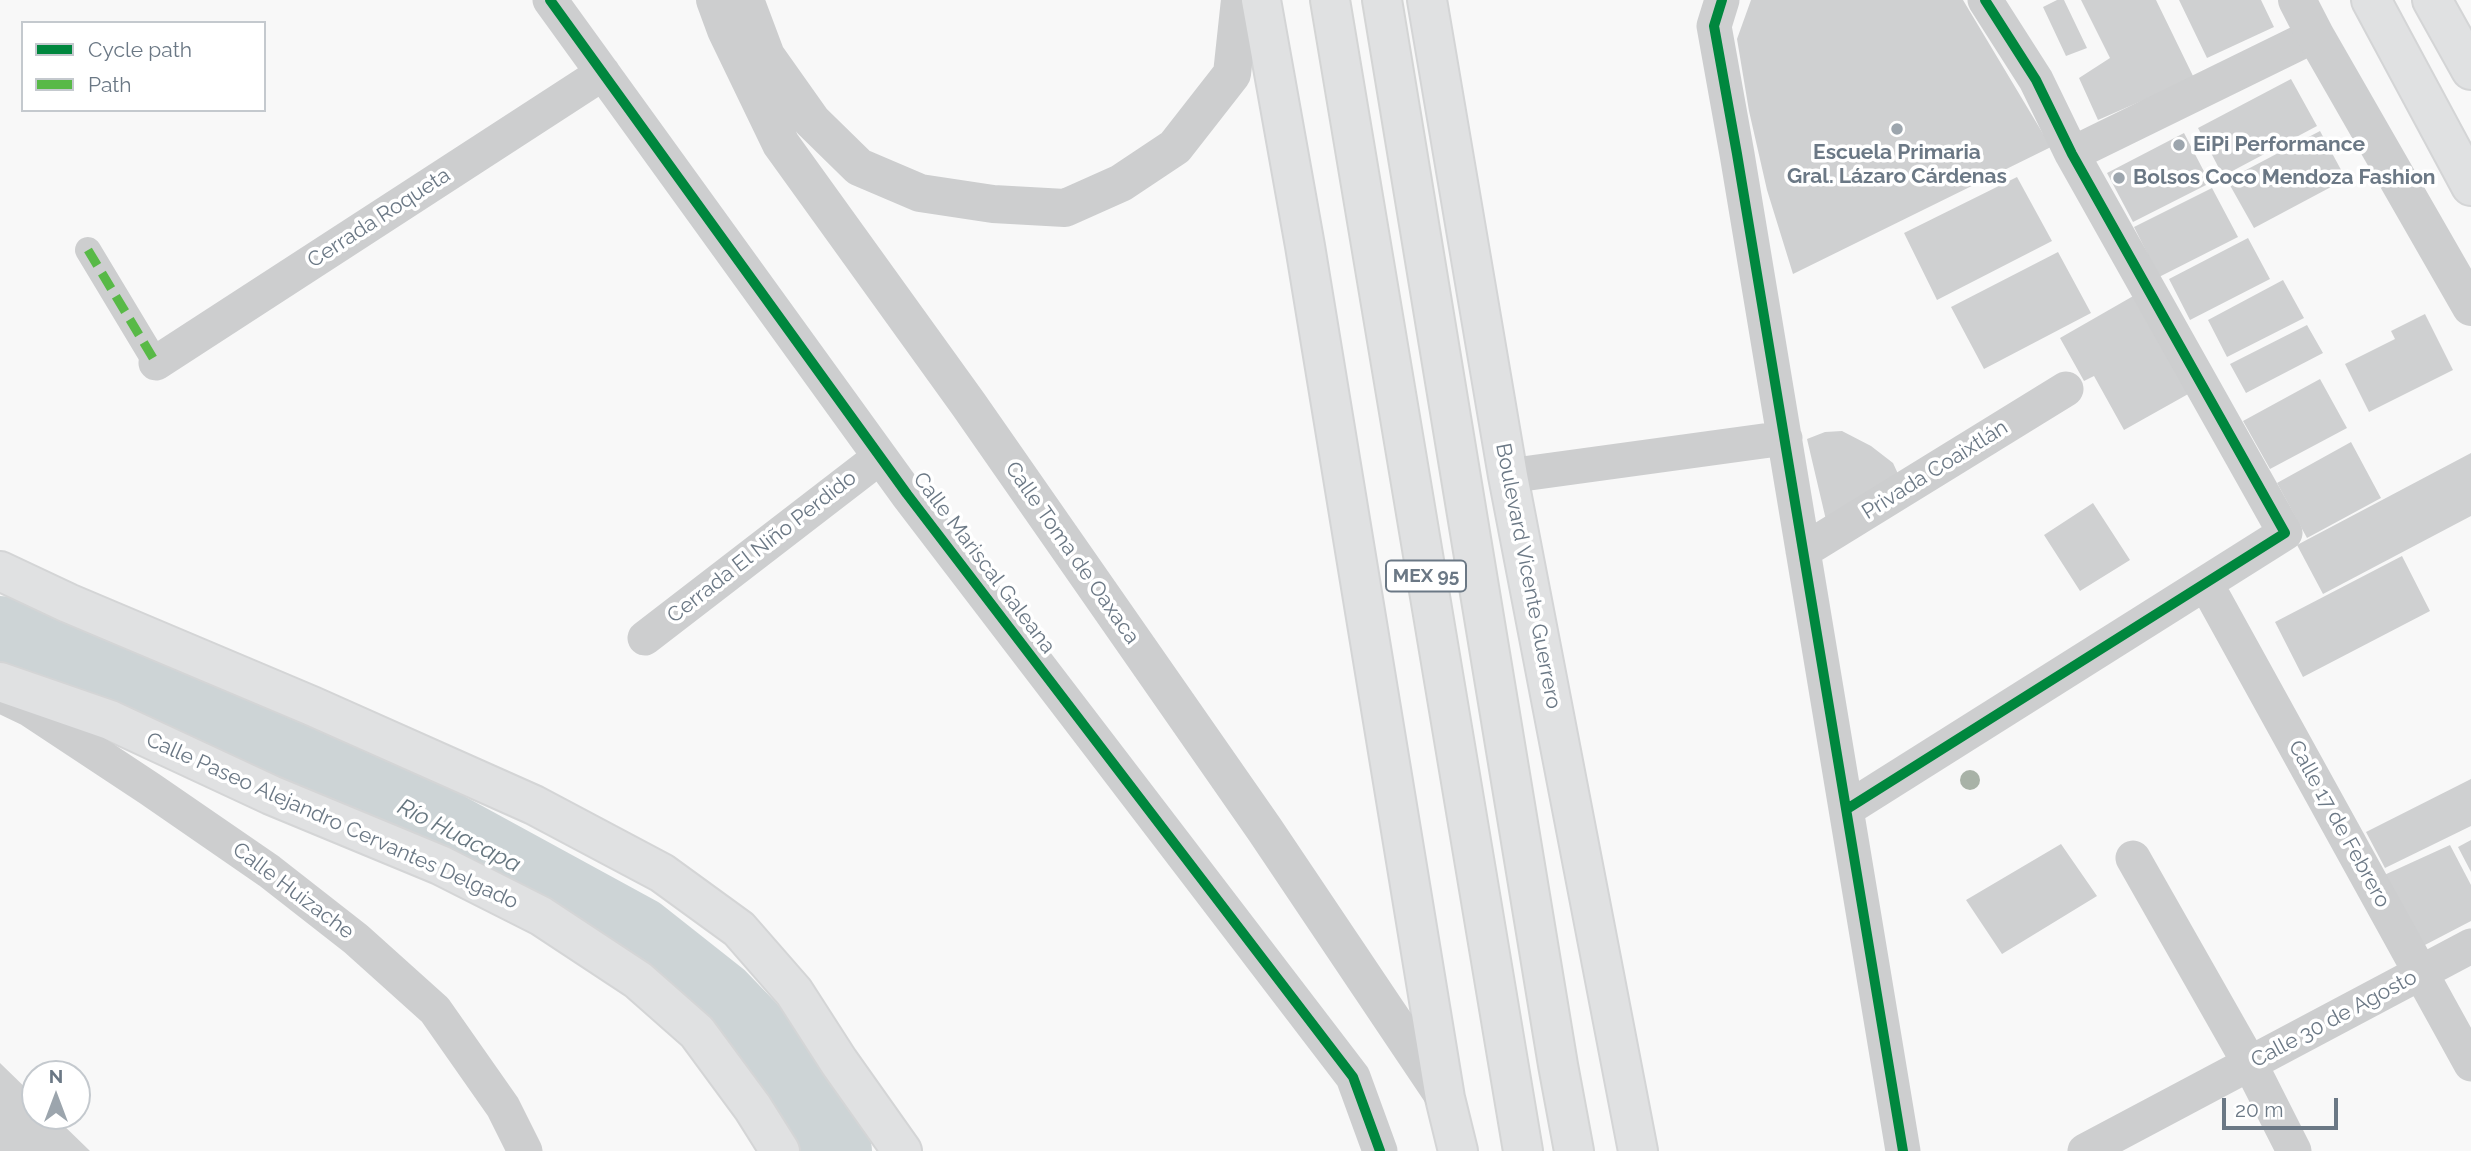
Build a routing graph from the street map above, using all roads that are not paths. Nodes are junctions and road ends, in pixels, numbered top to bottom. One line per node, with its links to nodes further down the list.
1 (550, 0): 16 (street, Calle Mariscal Galeana)
2 (715, 0): 38 (street, Calle Toma de Oaxaca)
3 (745, 0): 4 (street)
4 (1240, 0)
5 (1261, 0): 38 (main road)
6 (1330, 0): 44 (main road, MEX 95)
7 (1382, 0): 45 (main road, MEX 95)
8 (1427, 0): 25 (main road, Boulevard Vicente Guerrero)
9 (1722, 0): 23 (street)
10 (1985, 0): 17 (street)
11 (2297, 0): 14 (street)
12 (2371, 0): 18 (main road)
13 (2432, 0): 15 (main road)
14 (2315, 35): 17 (street); 20 (street)
15 (2471, 71)
16 (603, 73): 21 (street, Cerrada Roqueta); 24 (street, Calle Mariscal Galeana)
17 (2072, 154): 28 (street)
18 (2471, 186)
19 (88, 250): 21 (street)
20 (2471, 307)
21 (156, 363)
22 (2066, 389): 26 (street, Privada Coaixtlán)
23 (1785, 438): 25 (street); 26 (street)
24 (880, 457): 29 (street, Cerrada El Niño Perdido); 42 (street, Calle Mariscal Galeana)
25 (1508, 477): 46 (main road, Boulevard Vicente Guerrero)
26 (1803, 551): 32 (street)
27 (0, 571): 41 (main road)
28 (2206, 584): 32 (street); 35 (street, Calle 17 de Febrero)
29 (645, 638)
30 (0, 682): 40 (main road, Calle Paseo Alejandro Cervantes Delgado)
31 (0, 695): 39 (street, Calle Huizache)
32 (1847, 809): 47 (street)
33 (2133, 858): 36 (street)
34 (2471, 946): 35 (street, Calle 30 de Agosto)
35 (2421, 973): 36 (street, Calle 30 de Agosto); 37 (street, Calle 17 de Febrero)
36 (2250, 1064): 48 (street, Calle 30 de Agosto); 49 (street)
37 (2471, 1064)
38 (1445, 1098): 43 (main road)
39 (525, 1151)
40 (780, 1151)
41 (902, 1151)
42 (1380, 1151)
43 (1458, 1151)
44 (1523, 1151)
45 (1574, 1151)
46 (1638, 1151)
47 (1903, 1151)
48 (2085, 1151)
49 (2294, 1151)

